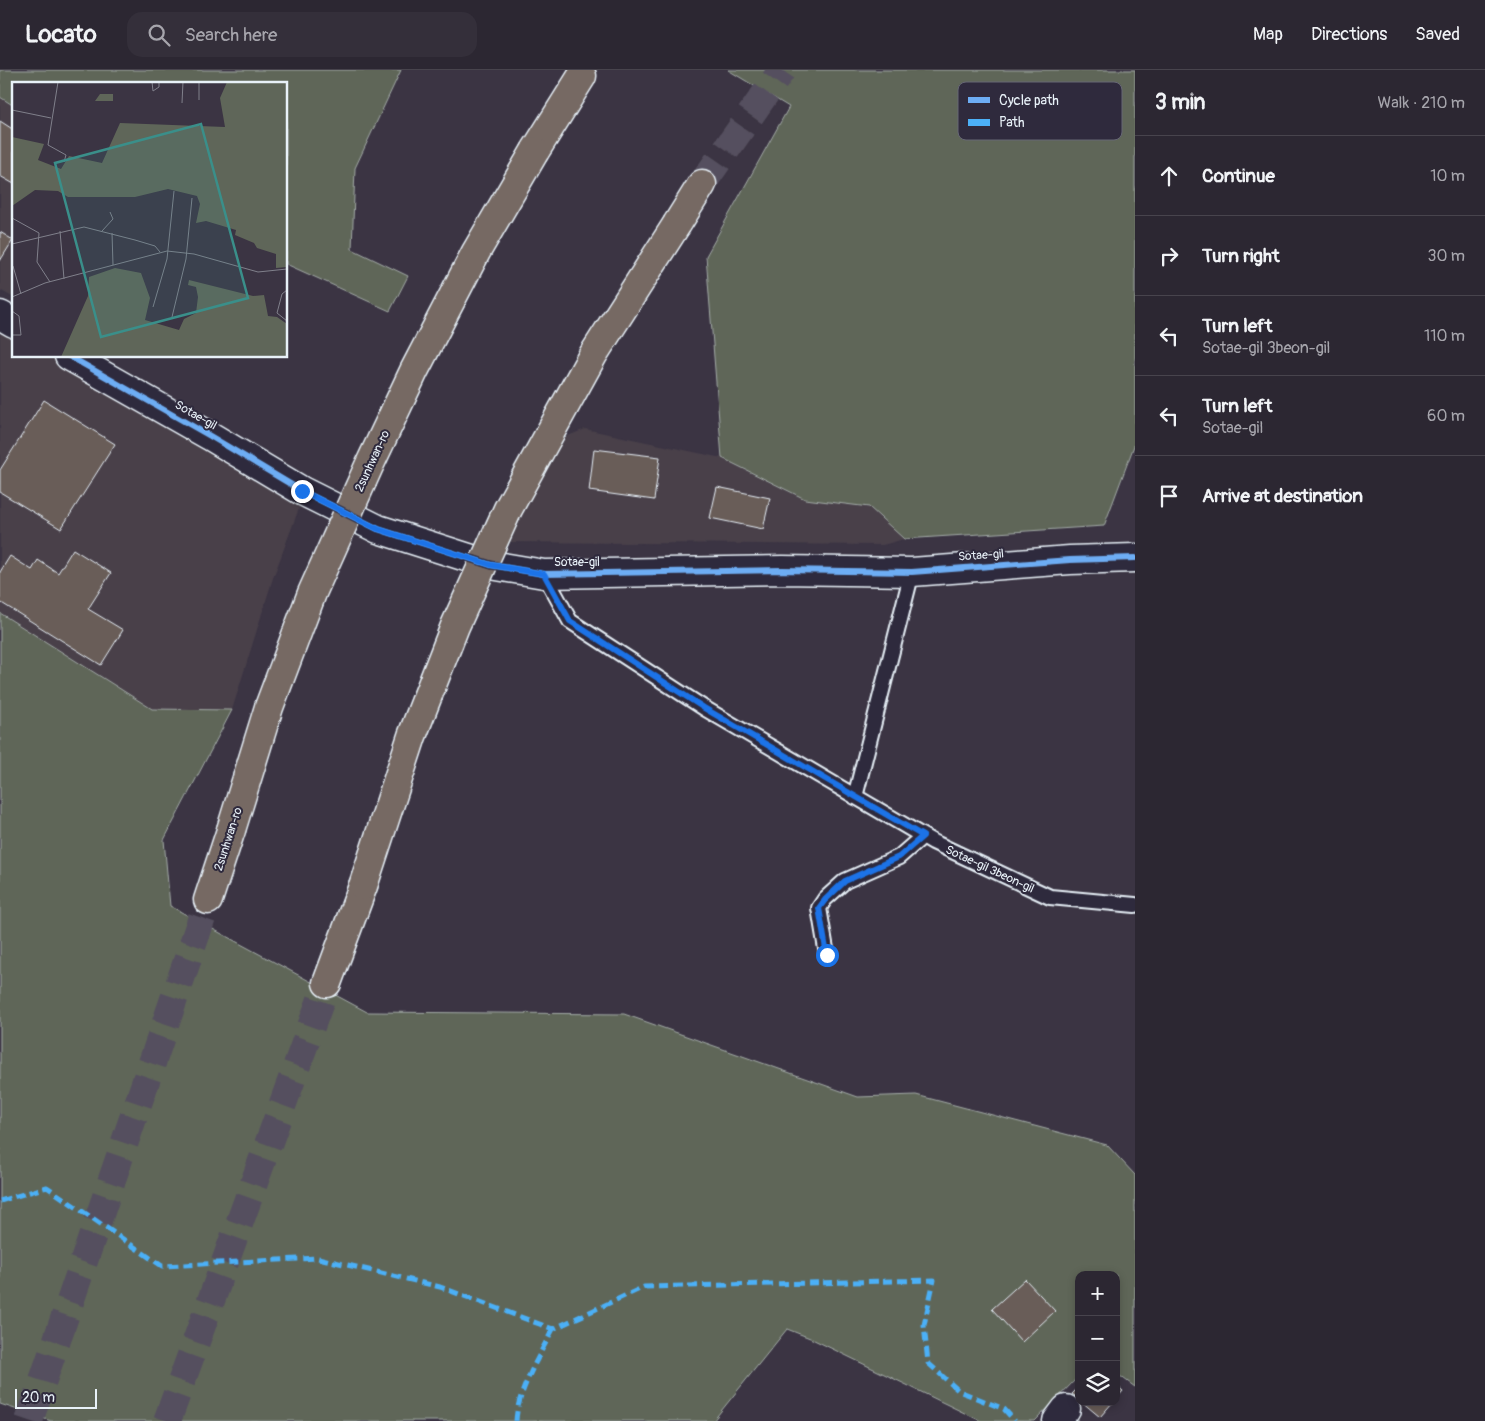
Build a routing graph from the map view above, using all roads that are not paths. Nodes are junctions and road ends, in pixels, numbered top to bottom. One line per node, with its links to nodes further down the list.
1 (582, 76): 11 (highway, 2sunhwan-ro, bridge)
2 (702, 184): 14 (highway, bridge)
3 (0, 314): 4 (street)
4 (12, 322)
5 (73, 358): 8 (street, Sotae-gil)
6 (1135, 558): 7 (street, Sotae-gil)
7 (912, 572): 8 (street, Sotae-gil); 9 (lane)
8 (544, 574): 9 (lane, Sotae-gil 3beon-gil)
9 (855, 797): 10 (lane, Sotae-gil 3beon-gil)
10 (923, 836): 12 (lane, Sotae-gil 3beon-gil); 13 (lane)
11 (208, 900)
12 (1135, 906)
13 (827, 955)
14 (327, 983)

